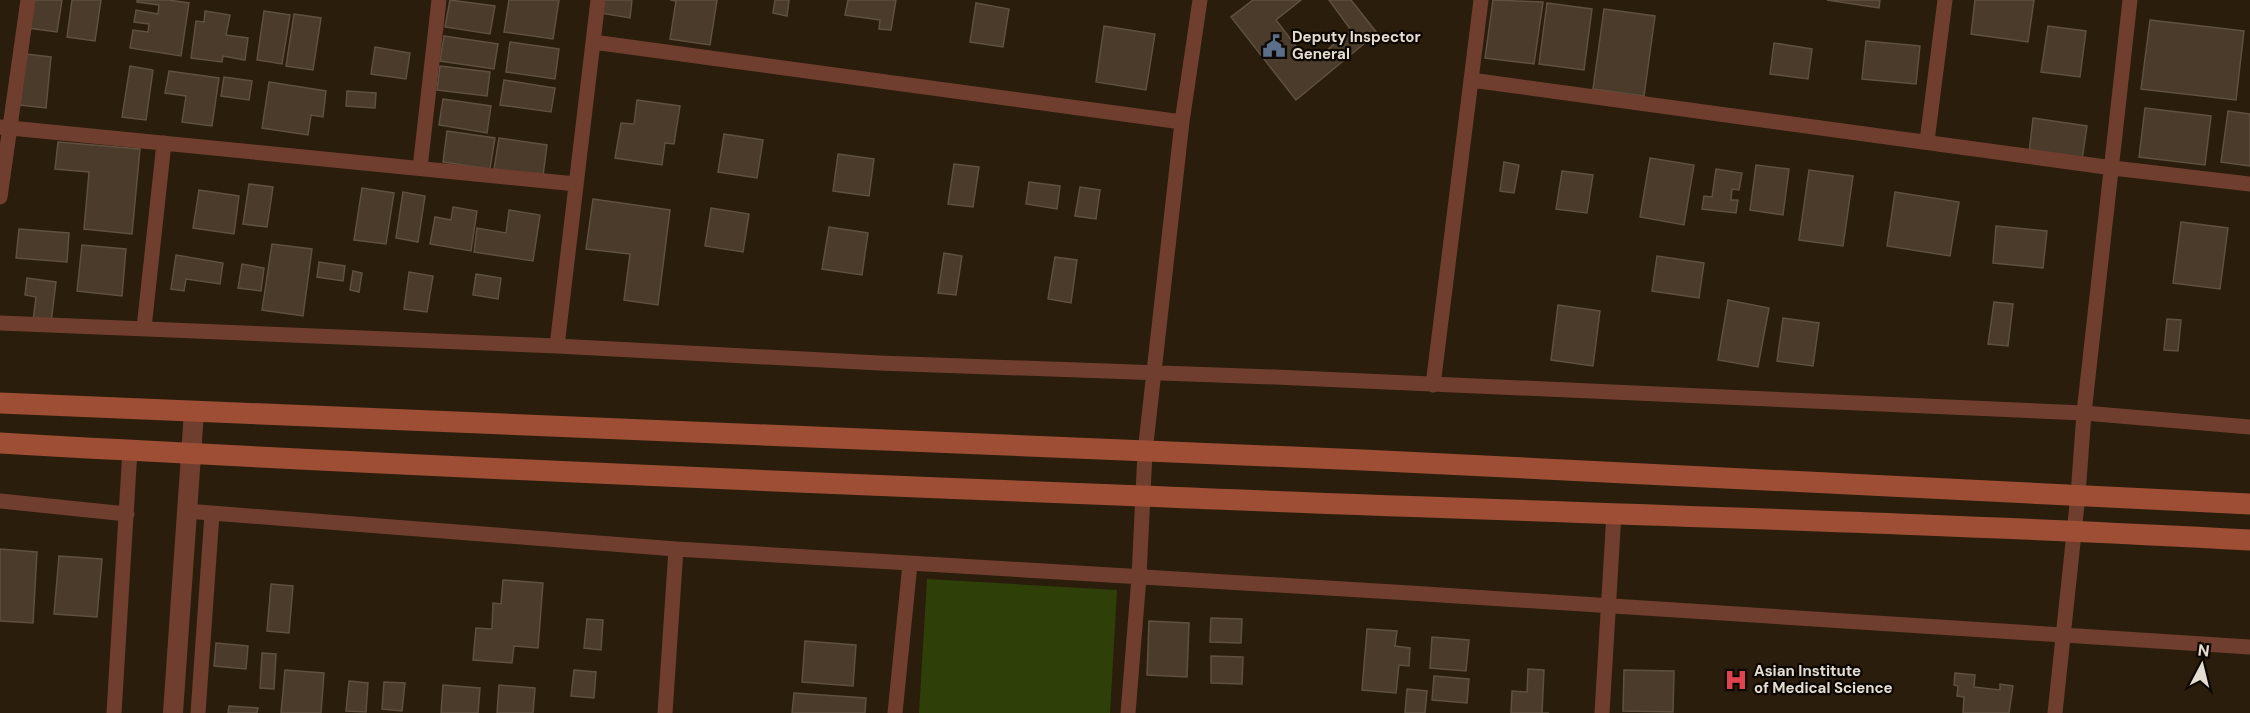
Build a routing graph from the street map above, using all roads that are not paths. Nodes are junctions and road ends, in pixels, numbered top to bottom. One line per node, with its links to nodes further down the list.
1 (28, 0): 11 (street)
2 (435, 0): 14 (street)
3 (598, 0): 8 (street)
4 (1200, 0): 10 (street)
5 (1481, 0): 9 (street)
6 (1945, 0): 12 (street)
7 (2130, 0): 15 (street)
8 (593, 42): 10 (street); 16 (street)
9 (1471, 80): 12 (street); 23 (street)
10 (1182, 122): 22 (street)
11 (5, 127): 13 (street); 18 (street)
12 (1927, 141): 15 (street)
13 (164, 143): 14 (street); 20 (street)
14 (420, 168): 16 (street)
15 (2113, 168): 17 (street); 26 (street)
16 (576, 184): 21 (street)
17 (2250, 184)
18 (0, 197)
19 (0, 323): 20 (street)
20 (144, 328): 21 (street)
21 (557, 346): 22 (street)
22 (1153, 373): 23 (street); 30 (street)
23 (1433, 385): 26 (street)
24 (0, 403): 25 (main road)
25 (194, 411): 30 (main road); 31 (street)
26 (2084, 413): 27 (street); 32 (street)
27 (2250, 427)
28 (0, 443): 29 (main road)
29 (130, 450): 31 (main road); 38 (street)
30 (1145, 452): 32 (main road); 33 (street)
31 (191, 454): 33 (main road); 36 (street)
32 (2078, 495): 35 (main road); 40 (street)
33 (1144, 497): 37 (main road); 44 (street)
34 (0, 501): 38 (street)
35 (2250, 504)
36 (186, 512): 39 (street); 49 (street)
37 (1614, 513): 40 (main road); 45 (street)
38 (127, 514): 48 (street)
39 (212, 514): 42 (street); 50 (street)
40 (2074, 531): 41 (main road); 46 (street)
41 (2250, 540)
42 (676, 549): 43 (street); 51 (street)
43 (910, 564): 44 (street); 52 (street)
44 (1139, 577): 45 (street); 53 (street)
45 (1609, 606): 46 (street); 54 (street)
46 (2065, 634): 47 (street); 55 (street)
47 (2250, 647)
48 (114, 713)
49 (173, 713)
50 (198, 713)
51 (665, 713)
52 (895, 713)
53 (1128, 713)
54 (1602, 713)
55 (2055, 713)

